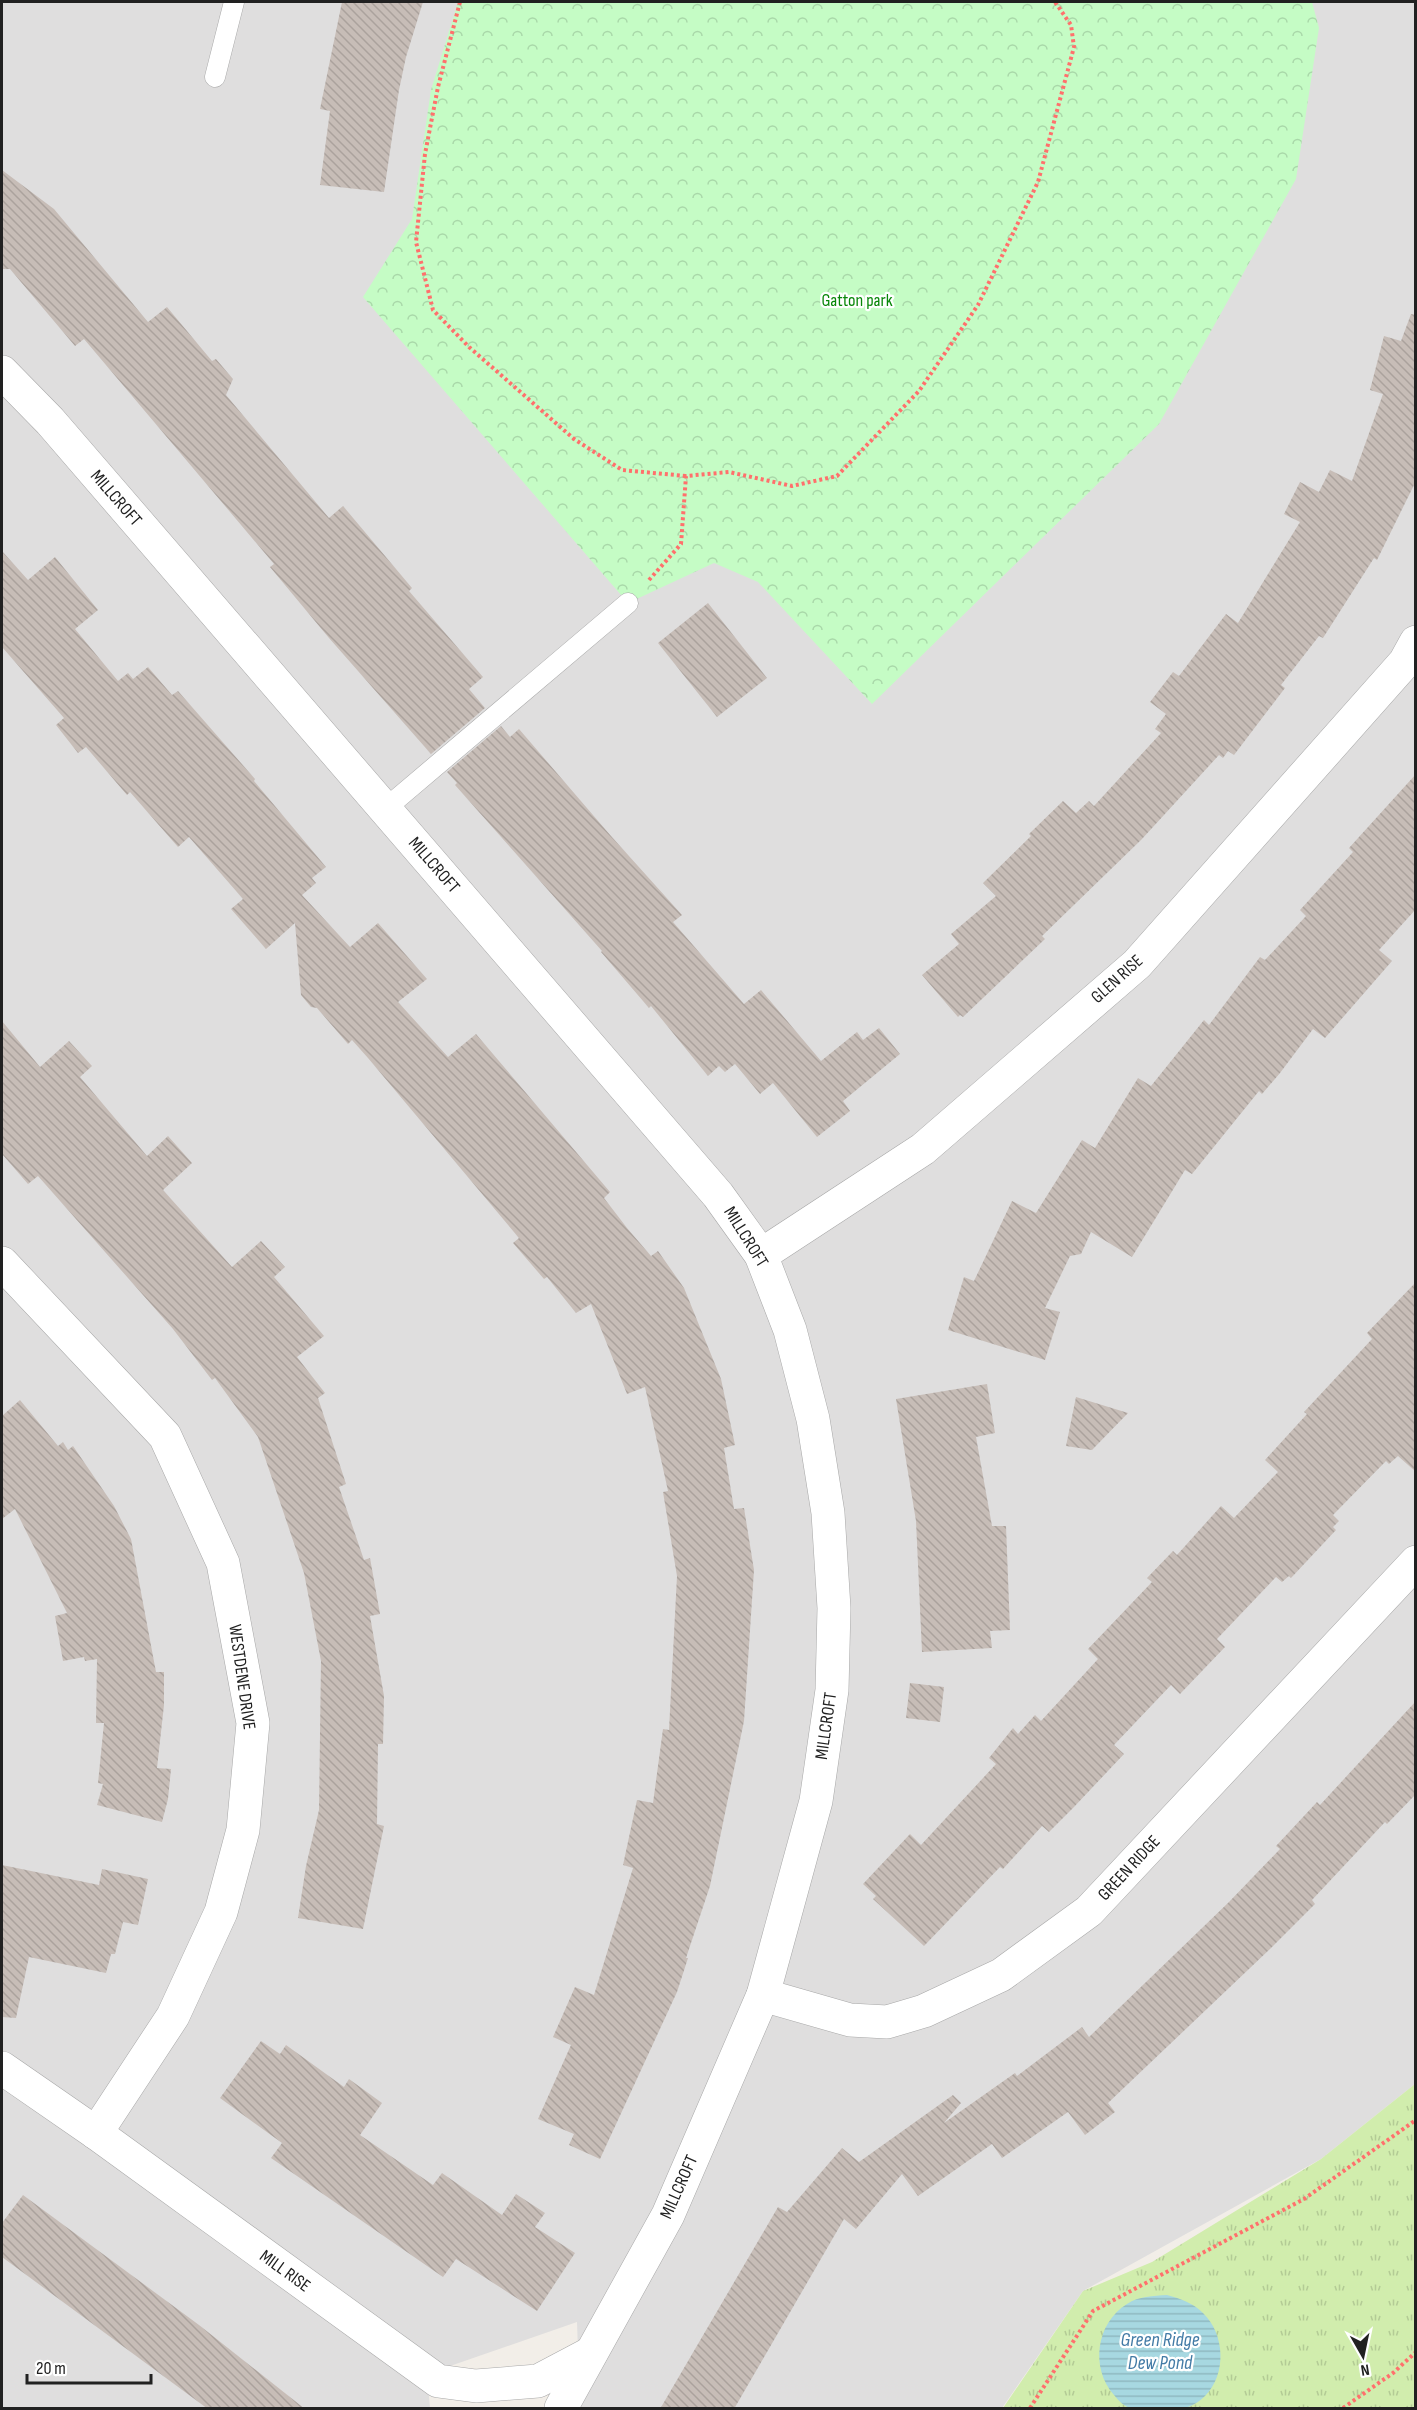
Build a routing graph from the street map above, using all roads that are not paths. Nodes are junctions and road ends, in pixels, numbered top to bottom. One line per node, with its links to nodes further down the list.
1 (234, 2): 2 (lane)
2 (215, 77)
3 (2, 372): 6 (street, MILLCROFT)
4 (628, 603): 6 (lane)
5 (1416, 642): 7 (street, GLEN RISE)
6 (385, 809): 7 (street, MILLCROFT)
7 (761, 1255): 10 (street, MILLCROFT)
8 (2, 1263): 12 (street, WESTDENE DRIVE)
9 (1416, 1562): 10 (street, GREEN RIDGE)
10 (763, 1995): 13 (street, MILLCROFT)
11 (5, 2077): 12 (street, MILL RISE)
12 (96, 2133): 14 (street, MILL RISE)
13 (591, 2353): 14 (street, MILL RISE); 15 (street, MILLCROFT)
14 (443, 2395)
15 (561, 2409)

